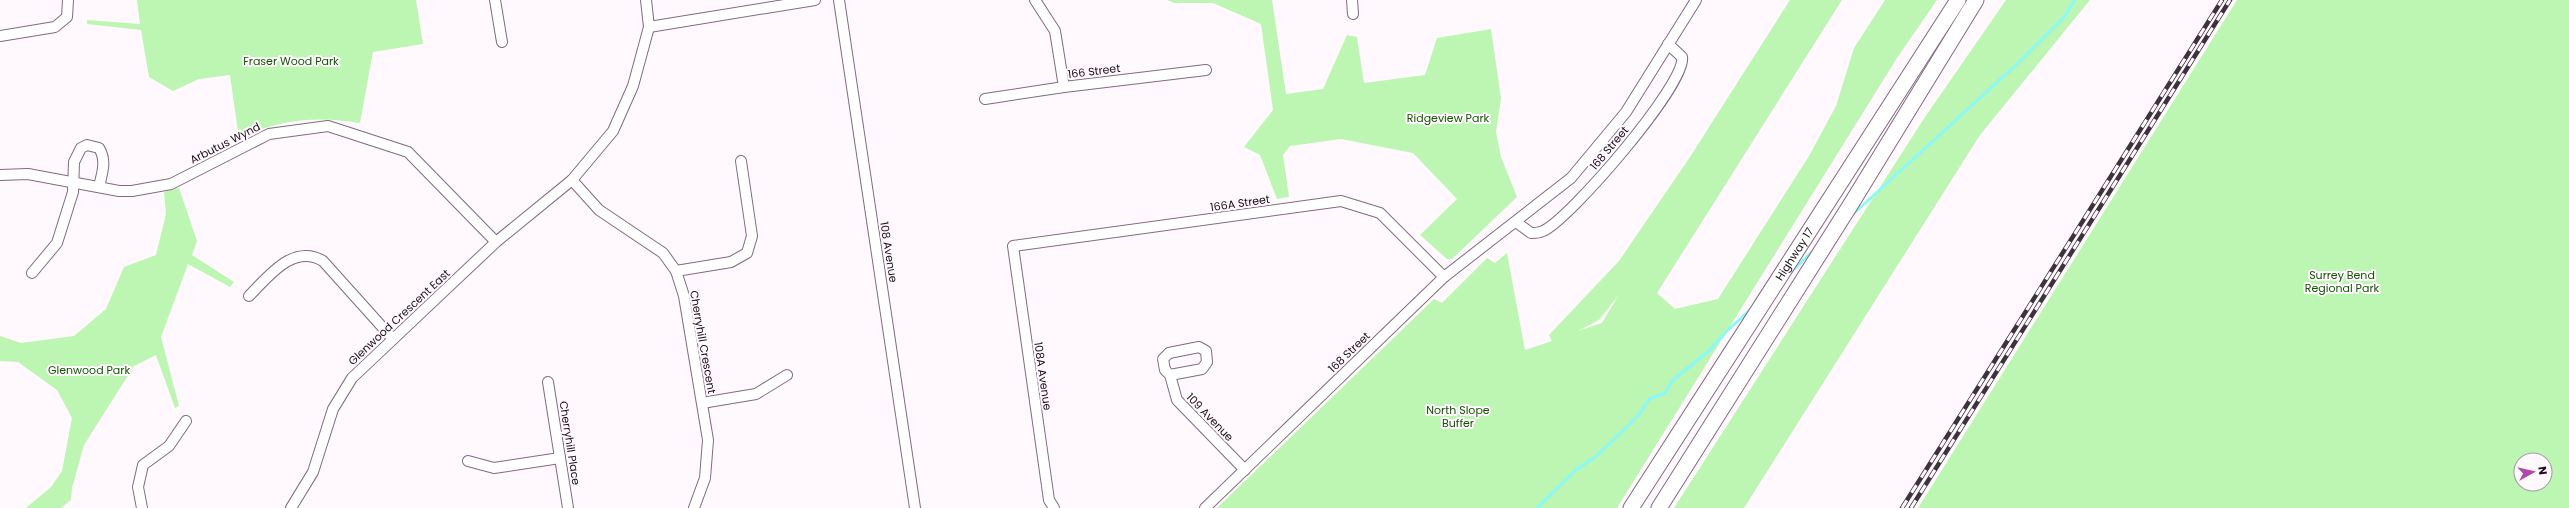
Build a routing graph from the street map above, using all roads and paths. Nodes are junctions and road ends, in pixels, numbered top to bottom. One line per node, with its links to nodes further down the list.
1 (68, 0): 13 (street)
2 (496, 0): 14 (street)
3 (646, 0): 12 (street)
4 (815, 0): 12 (street)
5 (839, 0): 44 (street, 108 Avenue)
6 (1035, 0): 17 (street)
7 (1352, 0): 11 (street)
8 (1696, 0): 15 (street, 168 Street)
9 (1958, 0): 47 (highway, Highway 17)
10 (1976, 0): 48 (highway, Highway 17)
11 (1353, 14)
12 (649, 27): 21 (street, Glenwood Crescent East)
13 (0, 36)
14 (502, 42)
15 (1668, 44): 24 (street, 168 Street); 24 (street, 168 Street)
16 (1206, 70): 17 (street, 166 Street)
17 (1064, 87): 18 (street, 166 Street)
18 (985, 99)
19 (741, 160): 27 (street)
20 (0, 175): 22 (street, Arbutus Wynd)
21 (572, 180): 25 (street, Glenwood Crescent East); 27 (street, Cherryhill Crescent)
22 (72, 182): 23 (street, Arbutus Wynd); 23 (street); 28 (street)
23 (99, 187): 25 (street, Arbutus Wynd)
24 (1516, 222): 29 (street, 168 Street)
25 (496, 242): 31 (street, Glenwood Crescent East)
26 (1013, 246): 29 (street, 166A Street); 45 (street, 108A Avenue)
27 (676, 271): 35 (street, Cherryhill Crescent)
28 (32, 273)
29 (1444, 277): 39 (street, 168 Street)
30 (249, 296): 31 (street)
31 (393, 339): 41 (street, Glenwood Crescent East)
32 (787, 375): 35 (street)
33 (1170, 375): 39 (street, 109 Avenue)
34 (548, 382): 37 (street, Cherryhill Place)
35 (702, 403): 43 (street, Cherryhill Crescent)
36 (186, 421): 40 (street)
37 (560, 458): 38 (street); 42 (street, Cherryhill Place)
38 (468, 461)
39 (1245, 470): 46 (street, 168 Street)
40 (142, 508)
41 (291, 508)
42 (568, 508)
43 (694, 508)
44 (915, 508)
45 (1054, 508)
46 (1205, 508)
47 (1631, 508)
48 (1659, 508)

